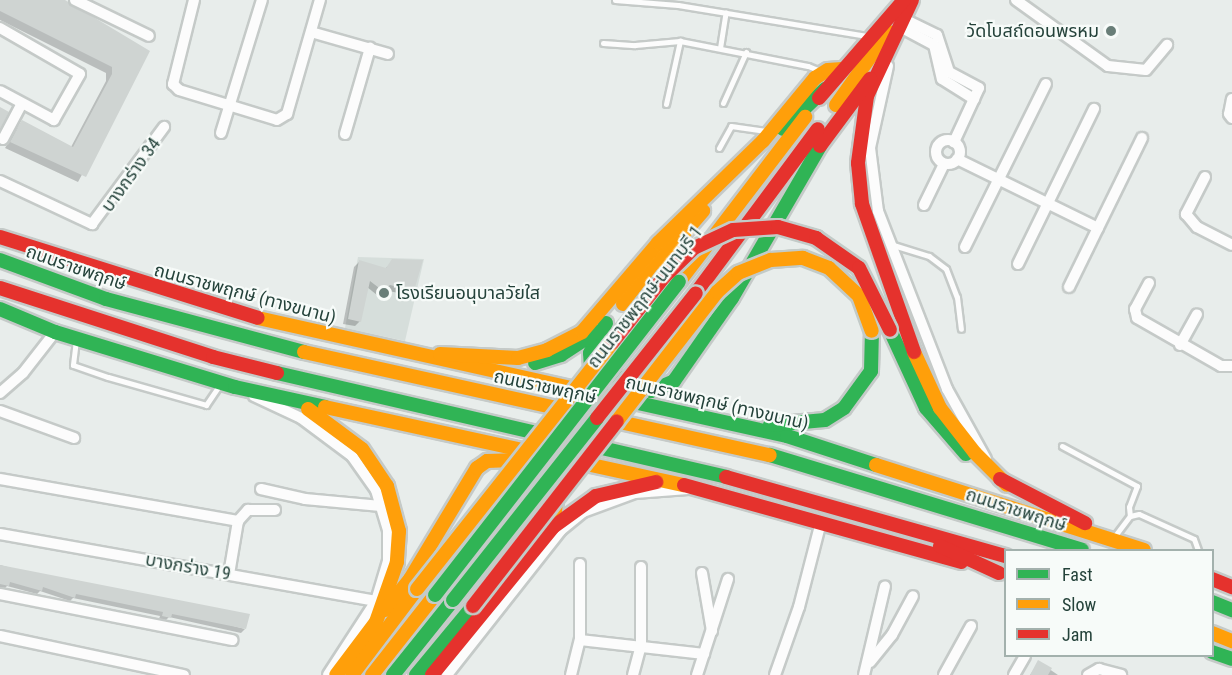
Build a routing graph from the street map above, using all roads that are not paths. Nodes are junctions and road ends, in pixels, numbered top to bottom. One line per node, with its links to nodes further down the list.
1 (75, 0): 15 (street)
2 (194, 0): 35 (street)
3 (261, 0): 35 (street)
4 (320, 0): 14 (street)
5 (615, 0): 10 (lane)
6 (904, 0): 16 (main road, ถนนราชพฤกษ์-นนทบุรี 1)
7 (912, 0): 26 (main road); 133 (main road, ถนนราชพฤกษ์-นนทบุรี 1, bridge)
8 (918, 0): 12 (street)
9 (1016, 0): 19 (street)
10 (669, 2): 11 (lane)
11 (726, 12): 16 (lane); 21 (lane)
12 (906, 25): 30 (street); 30 (street); 55 (street)
13 (0, 28): 33 (street)
14 (311, 32): 20 (street); 35 (street)
15 (149, 36)
16 (869, 37): 24 (main road, ถนนราชพฤกษ์-นนทบุรี 1)
17 (680, 41): 18 (lane); 21 (lane); 34 (lane)
18 (603, 43)
19 (1167, 45)
20 (370, 48): 23 (street); 41 (street)
21 (720, 48): 22 (lane)
22 (746, 52): 25 (lane); 32 (lane)
23 (388, 54)
24 (842, 69): 25 (main road); 28 (main road, ถนนราชพฤกษ์-นนทบุรี 1)
25 (823, 72): 39 (main road)
26 (876, 73): 65 (main road); 81 (main road)
27 (1046, 84): 49 (street)
28 (825, 89): 65 (main road); 132 (main road, ถนนราชพฤกษ์-นนทบุรี 1, bridge)
29 (0, 91): 33 (street)
30 (974, 99): 44 (street)
31 (1232, 99): 37 (street)
32 (723, 103)
33 (22, 104): 43 (street)
34 (666, 104)
35 (230, 105): 40 (street)
36 (1094, 109): 51 (street)
37 (1232, 118)
38 (164, 128): 50 (street, บางกร่าง 34)
39 (770, 131): 45 (lane); 70 (main road)
40 (221, 133)
41 (345, 134)
42 (1142, 138): 53 (street)
43 (3, 139)
44 (954, 142): 46 (street); 47 (street)
45 (719, 148)
46 (957, 159): 47 (street); 49 (street)
47 (944, 164): 52 (street)
48 (1205, 177): 56 (street)
49 (999, 179): 51 (street); 57 (street)
50 (0, 181)
51 (1048, 203): 53 (street); 59 (street)
52 (924, 205)
53 (1098, 228): 61 (street)
54 (0, 237): 70 (main road, ถนนราชพฤกษ์ (ทางขนาน))
55 (888, 243): 66 (lane); 81 (street)
56 (1232, 245)
57 (965, 247)
58 (0, 260): 97 (main road, ถนนราชพฤกษ์)
59 (1018, 264)
60 (1149, 283): 69 (street)
61 (1069, 287)
62 (0, 288): 90 (main road)
63 (0, 309): 67 (main road)
64 (1197, 314): 69 (street)
65 (606, 323): 72 (main road)
66 (961, 329)
67 (55, 332): 68 (main road); 75 (street)
68 (77, 339): 73 (main road); 73 (lane)
69 (1180, 345): 71 (street)
70 (410, 354): 72 (main road, ถนนราชพฤกษ์ (ทางขนาน))
71 (1232, 366)
72 (464, 367): 78 (main road, ถนนราชพฤกษ์ (ทางขนาน))
73 (221, 383): 74 (main road)
74 (235, 387): 76 (main road); 87 (street)
75 (0, 393)
76 (304, 405): 83 (main road); 114 (main road)
77 (0, 411): 79 (street)
78 (731, 423): 96 (main road, ถนนราชพฤกษ์ (ทางขนาน)); 134 (main road, bridge)
79 (74, 438)
80 (1062, 446): 89 (lane)
81 (992, 469): 84 (main road)
82 (0, 479): 91 (street)
83 (662, 480): 85 (main road); 93 (main road)
84 (1007, 484): 95 (main road); 131 (main road, bridge)
85 (697, 488): 92 (main road); 136 (street)
86 (261, 489): 87 (street)
87 (381, 506): 111 (street)
88 (275, 510): 91 (street)
89 (1130, 516): 95 (lane); 98 (lane)
90 (886, 520): 99 (main road); 104 (main road)
91 (238, 521): 103 (street)
92 (821, 522): 104 (main road); 140 (street)
93 (553, 527): 114 (main road); 135 (main road)
94 (0, 534): 103 (street, บางกร่าง 19)
95 (1114, 537): 96 (main road)
96 (1139, 548)
97 (1079, 549)
98 (1198, 549)
99 (1004, 556)
100 (580, 564): 120 (street)
101 (641, 567): 122 (street)
102 (702, 573): 116 (street)
103 (229, 574): 111 (street, บางกร่าง 19)
104 (1002, 574)
105 (728, 579): 116 (street)
106 (1214, 580): 108 (main road)
107 (885, 586): 127 (street)
108 (1232, 587)
109 (0, 594): 119 (street)
110 (913, 596): 127 (street)
111 (376, 601): 129 (street)
112 (1214, 603): 113 (main road)
113 (1232, 610)
114 (376, 622): 130 (main road)
115 (971, 626): 142 (street)
116 (712, 631): 124 (street)
117 (1214, 634): 121 (main road)
118 (0, 636): 128 (street)
119 (233, 640)
120 (580, 640): 122 (street); 137 (street)
121 (1232, 641)
122 (641, 645): 124 (street); 138 (street)
123 (1214, 653): 126 (main road)
124 (704, 654): 139 (street)
125 (1024, 657): 143 (street)
126 (1232, 660)
127 (869, 662): 141 (street)
128 (184, 675)
129 (328, 675)
130 (336, 675)
131 (352, 675)
132 (372, 675)
133 (393, 675)
134 (416, 675)
135 (432, 675)
136 (447, 675)
137 (571, 675)
138 (633, 675)
139 (697, 675)
140 (775, 675)
141 (864, 675)
142 (944, 675)
143 (1014, 675)
144 (1088, 675): 145 (street)
145 (1121, 675)

